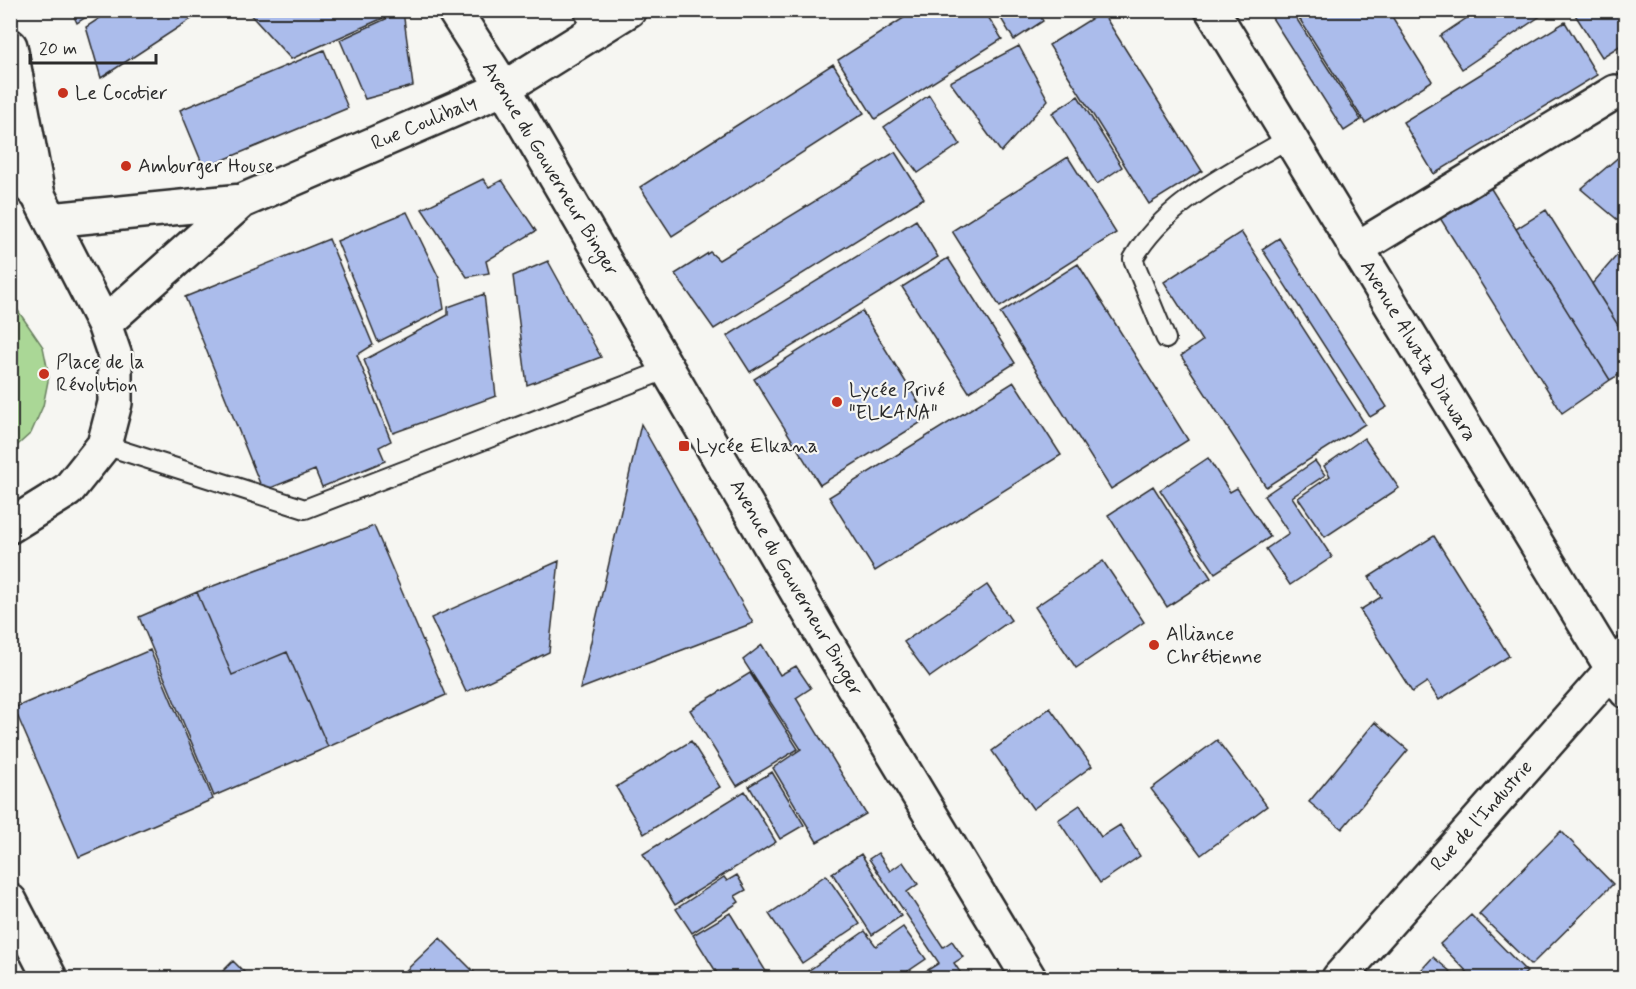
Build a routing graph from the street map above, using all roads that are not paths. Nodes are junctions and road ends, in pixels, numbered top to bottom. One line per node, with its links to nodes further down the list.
1 (454, 10): 6 (street, Avenue du Gouverneur Binger)
2 (629, 10): 4 (street, Rue Coulibaly)
3 (1212, 10): 8 (street, Avenue Alwata Diawara)
4 (589, 21): 6 (street, Rue Coulibaly)
5 (10, 46): 11 (street)
6 (504, 88): 10 (street, Rue Coulibaly); 15 (street, Avenue du Gouverneur Binger)
7 (1615, 92): 12 (street)
8 (1289, 138): 12 (street, Avenue Alwata Diawara); 14 (lane)
9 (10, 167): 11 (street)
10 (242, 201): 11 (street); 13 (street)
11 (45, 207): 13 (street)
12 (1356, 249): 18 (street, Avenue Alwata Diawara)
13 (104, 324): 16 (street)
14 (1166, 339)
15 (668, 369): 16 (lane); 21 (street, Avenue du Gouverneur Binger)
16 (104, 445): 17 (street)
17 (10, 526)
18 (1621, 672): 22 (street, Rue de l'Industrie)
19 (10, 901): 20 (street)
20 (47, 977)
21 (1029, 978)
22 (1339, 978)

